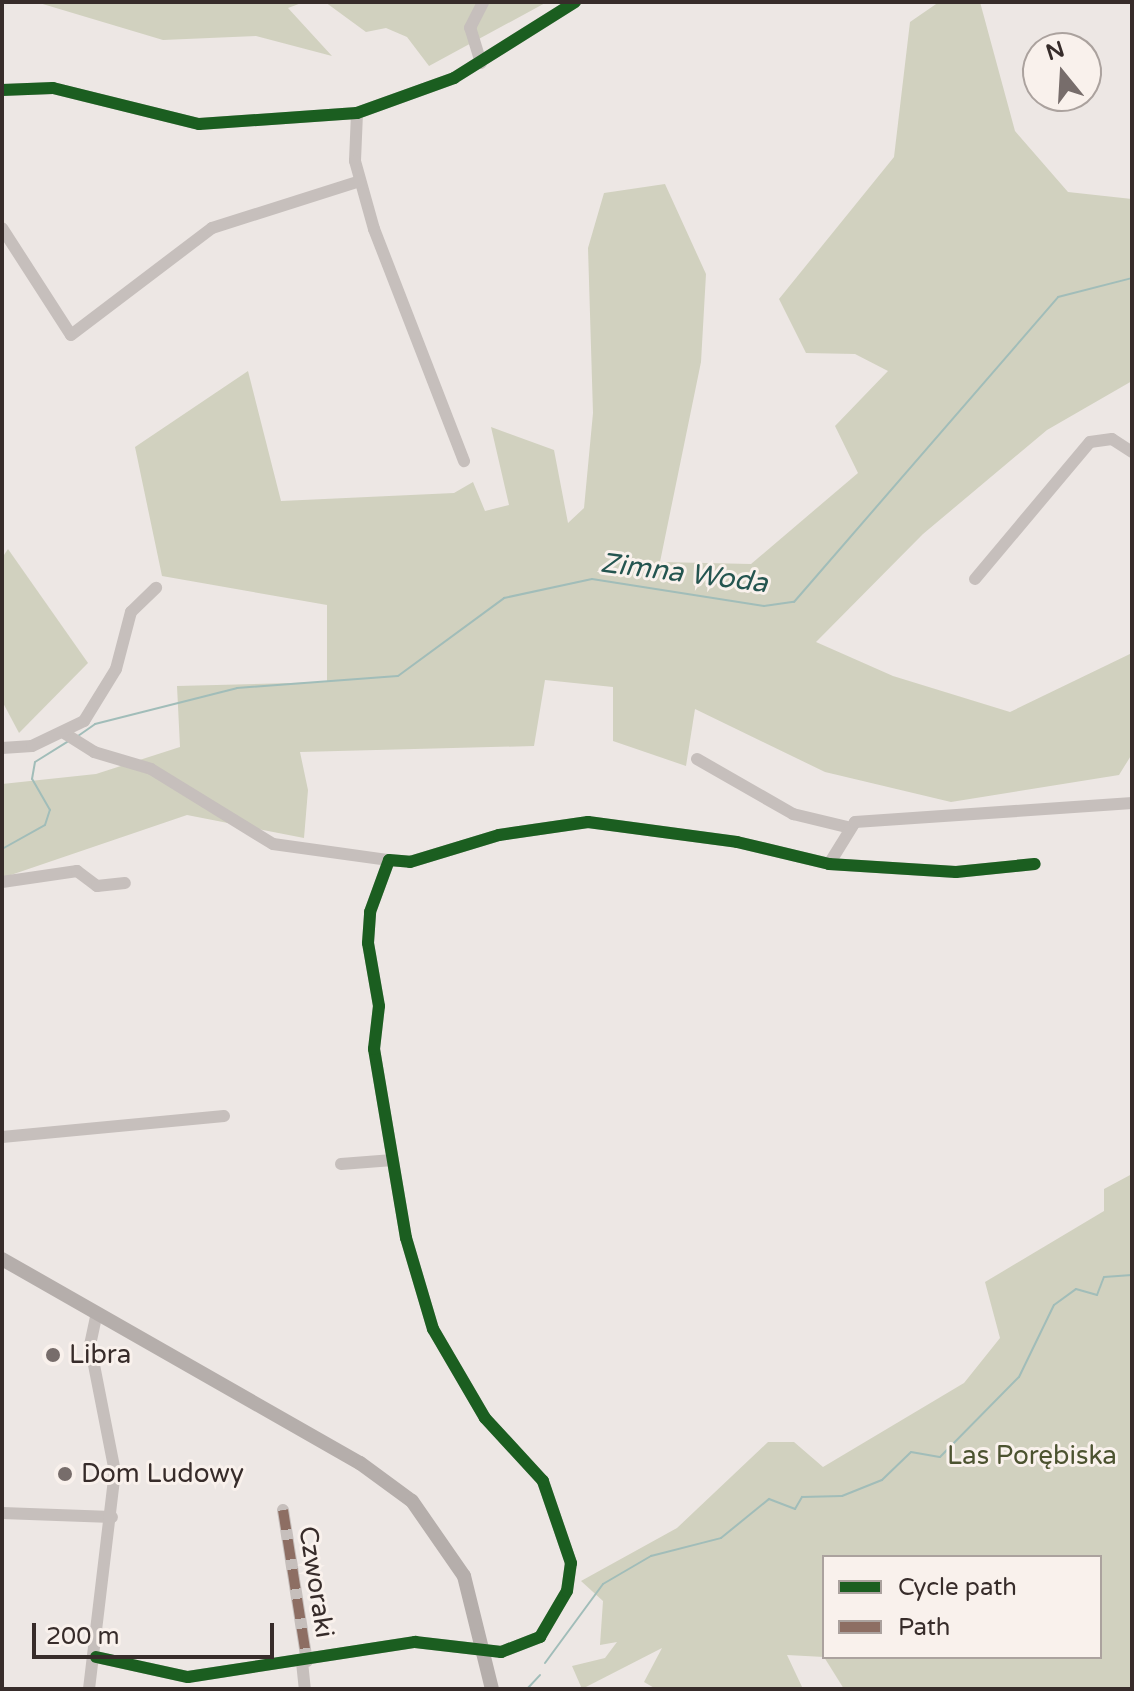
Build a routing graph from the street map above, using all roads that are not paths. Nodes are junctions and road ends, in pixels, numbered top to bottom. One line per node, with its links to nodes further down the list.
1 (483, 2): 3 (street)
2 (575, 2): 3 (street)
3 (481, 63): 5 (street)
4 (2, 90): 5 (street)
5 (357, 113): 6 (street)
6 (360, 181): 7 (street); 9 (street)
7 (2, 228)
8 (1132, 452): 10 (street)
9 (464, 461)
10 (975, 579)
11 (156, 588): 12 (street)
12 (64, 733): 13 (street); 17 (street)
13 (2, 748)
14 (697, 759): 16 (street)
15 (1132, 803): 16 (street)
16 (847, 827): 18 (street)
17 (389, 860): 18 (street); 24 (street)
18 (829, 864): 19 (street)
19 (1035, 864)
20 (2, 882): 21 (street)
21 (125, 883)
22 (224, 1116): 23 (street)
23 (2, 1137)
24 (393, 1160): 25 (street); 31 (street)
25 (341, 1164)
26 (2, 1259): 27 (main road)
27 (96, 1317): 30 (street); 31 (main road)
28 (283, 1510): 33 (street, Czworaki)
29 (2, 1513): 30 (street)
30 (112, 1517): 32 (street)
31 (485, 1651): 33 (street); 36 (main road)
32 (96, 1657): 33 (street); 34 (street)
33 (304, 1661): 35 (street, Czworaki)
34 (89, 1689)
35 (305, 1689)
36 (492, 1689)

